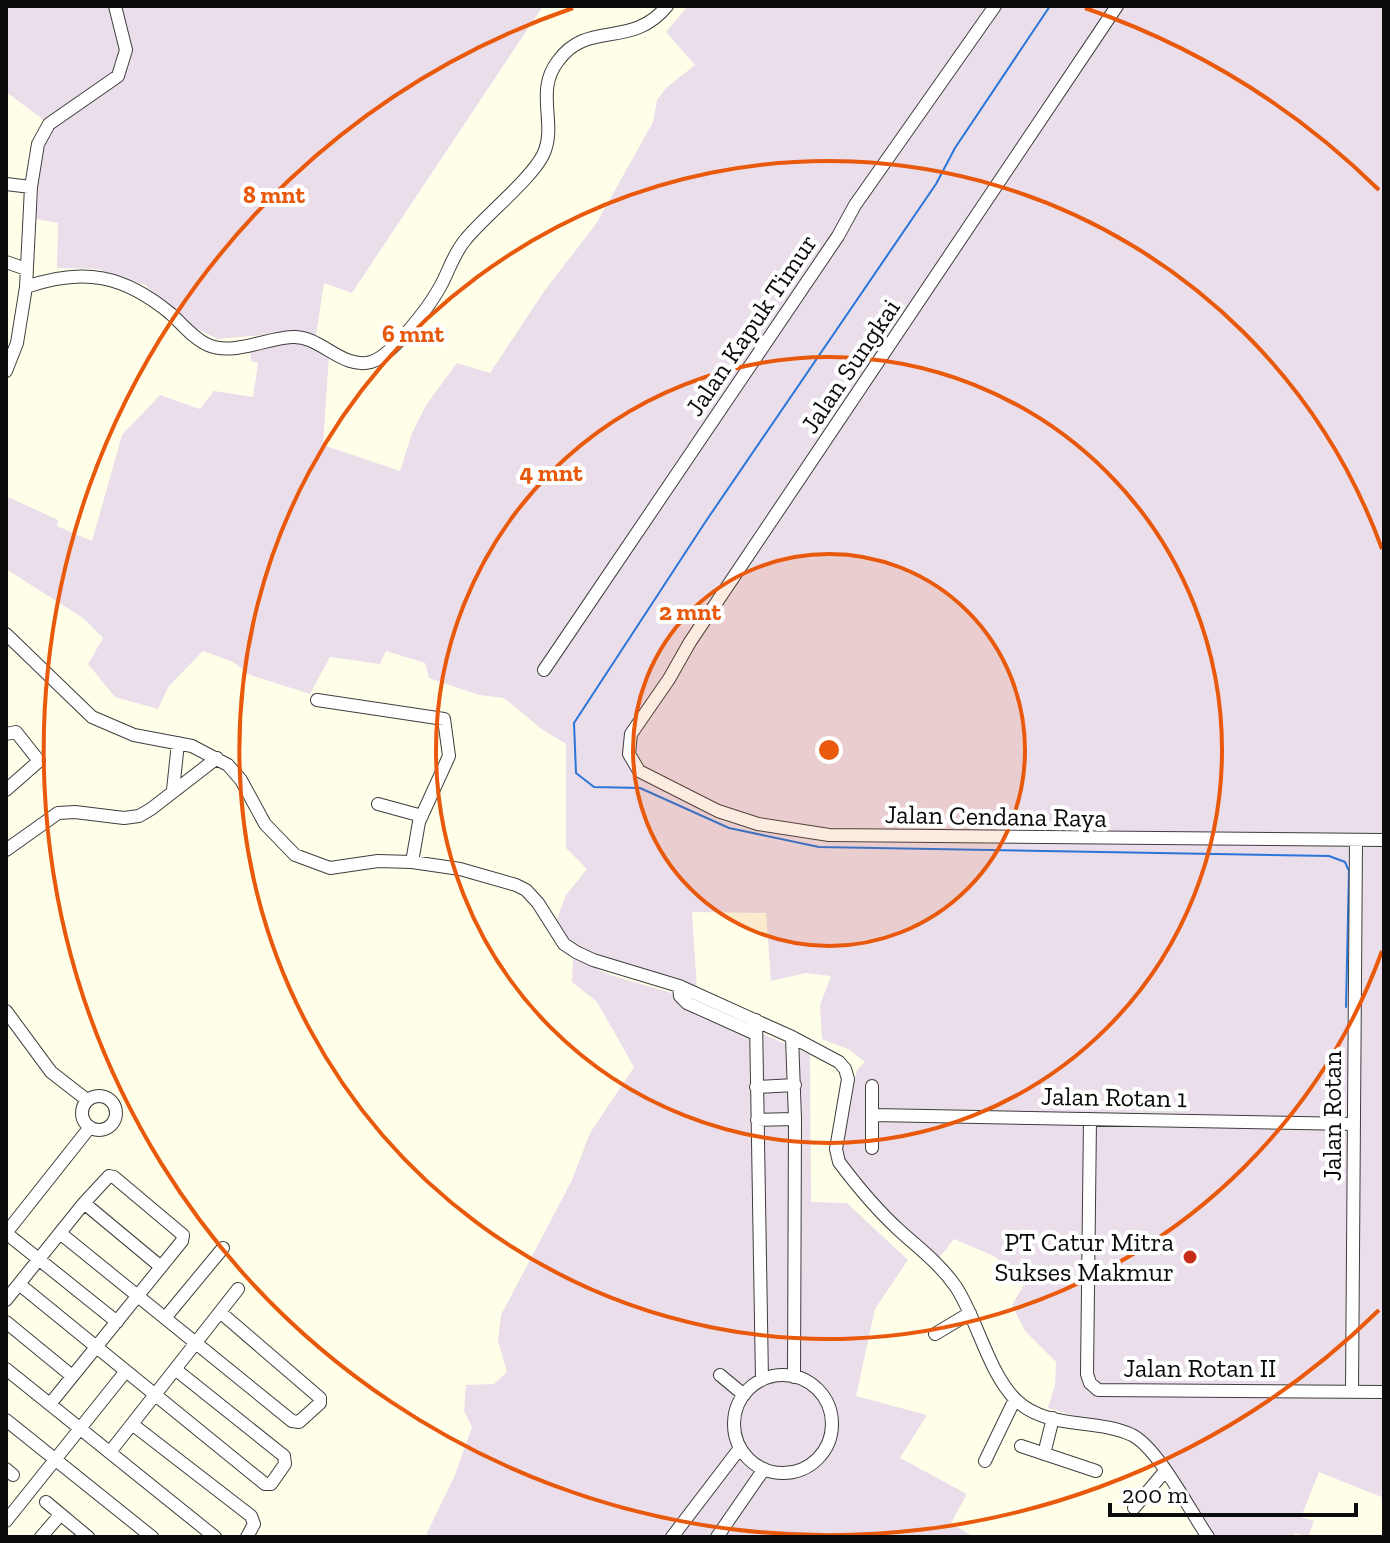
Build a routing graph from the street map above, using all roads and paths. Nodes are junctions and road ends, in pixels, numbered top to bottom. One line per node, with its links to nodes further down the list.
1 (115, 6): 6 (street)
2 (667, 6): 9 (street)
3 (995, 6): 12 (street, Jalan Kapuk Timur)
4 (1117, 6): 16 (street, Jalan Sungkai)
5 (6, 184): 6 (street)
6 (31, 187): 8 (street)
7 (6, 262): 8 (street)
8 (26, 269): 9 (street)
9 (26, 287): 10 (street)
10 (6, 371)
11 (6, 634): 15 (street)
12 (544, 670)
13 (317, 700): 21 (street)
14 (6, 734): 18 (street)
15 (178, 743): 17 (street); 19 (street)
16 (629, 754): 22 (street, Jalan Cendana Raya)
17 (217, 758): 19 (street); 25 (street)
18 (6, 790)
19 (173, 790): 24 (street)
20 (378, 804): 21 (street)
21 (422, 816): 25 (street)
22 (1356, 840): 23 (street, Jalan Cendana Raya); 37 (street, Jalan Rotan)
23 (1384, 840)
24 (6, 850)
25 (412, 862): 27 (street)
26 (6, 1011): 32 (street)
27 (756, 1027): 28 (street); 31 (street)
28 (792, 1037): 29 (street); 51 (street)
29 (795, 1085): 31 (street); 34 (street)
30 (872, 1086): 33 (street)
31 (756, 1087): 36 (street)
32 (87, 1100): 38 (street); 38 (street)
33 (874, 1115): 35 (street, Jalan Rotan 1); 39 (street)
34 (795, 1119): 36 (street); 63 (street)
35 (1090, 1119): 37 (street, Jalan Rotan 1); 65 (street, Jalan Rotan II)
36 (757, 1120): 64 (street)
37 (1354, 1124): 65 (street, Jalan Rotan)
38 (90, 1127): 41 (street)
39 (872, 1148)
40 (84, 1203): 42 (street); 45 (street); 45 (street)
41 (6, 1233): 44 (street)
42 (60, 1233): 44 (street); 48 (street)
43 (223, 1248): 52 (street)
44 (39, 1261): 46 (street); 54 (street)
45 (161, 1267): 48 (street)
46 (19, 1284): 49 (street); 57 (street)
47 (238, 1289): 50 (street)
48 (138, 1296): 52 (street); 54 (street)
49 (6, 1300)
50 (220, 1312): 56 (street); 56 (street)
51 (970, 1313): 55 (street); 69 (street)
52 (165, 1318): 56 (street)
53 (6, 1322): 62 (street)
54 (117, 1322): 57 (street)
55 (935, 1334)
56 (196, 1343): 59 (street)
57 (96, 1347): 60 (street); 62 (street)
58 (6, 1369): 70 (street)
59 (175, 1369): 67 (street); 67 (street)
60 (126, 1371): 67 (street); 74 (street)
61 (720, 1375): 68 (street)
62 (72, 1376): 70 (street)
63 (794, 1377): 64 (street); 81 (street)
64 (762, 1380): 68 (street)
65 (1352, 1391): 66 (street, Jalan Rotan II)
66 (1384, 1392)
67 (156, 1394): 73 (street)
68 (744, 1395): 76 (street)
69 (1015, 1399): 71 (street); 80 (street)
70 (50, 1404): 74 (street)
71 (1053, 1418): 78 (street); 83 (street)
72 (6, 1420): 79 (street)
73 (132, 1424): 77 (street); 92 (street)
74 (80, 1428): 77 (street); 79 (street)
75 (1021, 1446): 78 (street)
76 (740, 1448): 81 (street); 93 (street)
77 (110, 1452): 91 (street)
78 (1044, 1454): 82 (street)
79 (55, 1459): 87 (street); 90 (street)
80 (985, 1461)
81 (764, 1469): 94 (street)
82 (1096, 1471)
83 (1165, 1471): 85 (street); 95 (street)
84 (46, 1502): 86 (street)
85 (1134, 1508)
86 (60, 1515): 88 (street); 89 (street)
87 (6, 1521)
88 (41, 1537)
89 (88, 1537)
90 (152, 1537)
91 (215, 1537)
92 (247, 1537)
93 (672, 1537)
94 (717, 1537)
95 (1208, 1537)

